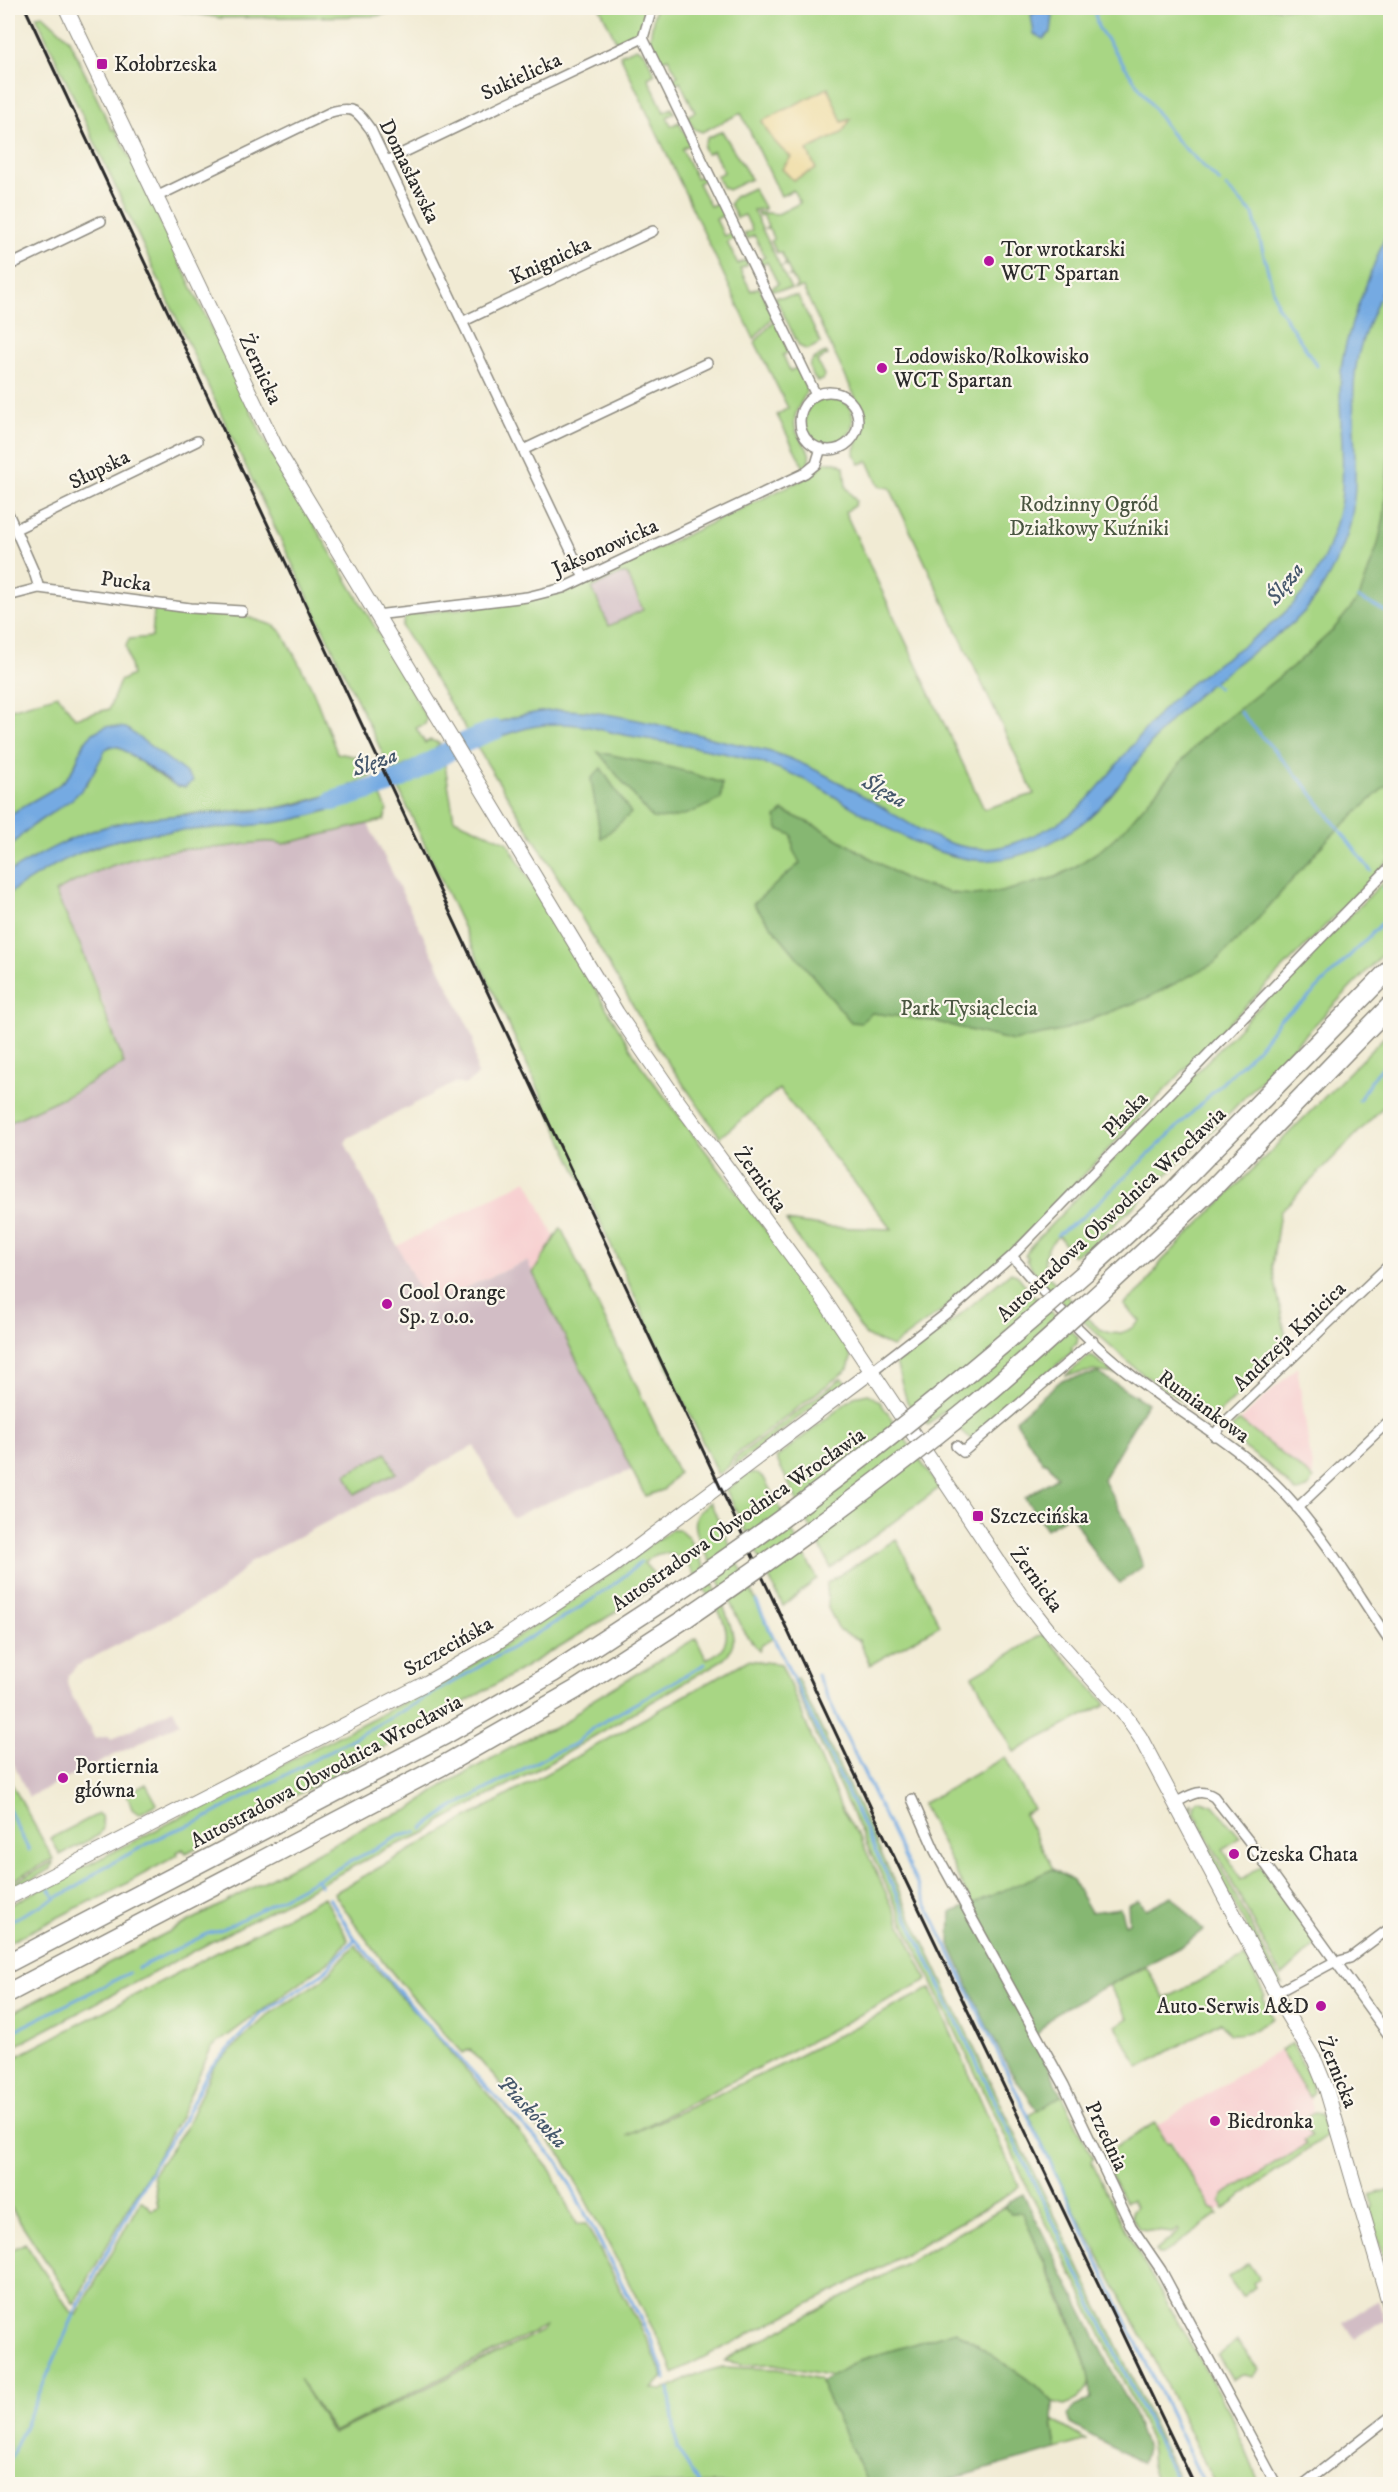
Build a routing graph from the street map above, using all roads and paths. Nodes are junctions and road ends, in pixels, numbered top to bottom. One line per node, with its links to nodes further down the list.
1 (66, 8): 5 (street, Żernicka)
2 (650, 8): 3 (street)
3 (643, 38): 4 (street, Sukielicka); 11 (street)
4 (386, 161): 5 (street, Domasławska); 9 (street, Domasławska)
5 (156, 197): 21 (street, Żernicka)
6 (101, 221): 8 (street)
7 (653, 231): 9 (street, Knignicka)
8 (8, 266)
9 (462, 321): 14 (street, Domasławska)
10 (707, 363): 14 (street)
11 (816, 395): 13 (street); 13 (street)
12 (197, 441): 16 (street, Słupska)
13 (821, 448): 17 (street, Jaksonowicka)
14 (523, 450): 17 (street, Domasławska)
15 (8, 513): 16 (street)
16 (16, 530): 18 (street)
17 (584, 578): 21 (street, Jaksonowicka)
18 (39, 588): 19 (street, Pucka); 20 (street, Pucka)
19 (8, 596)
20 (242, 611)
21 (376, 615): 28 (street, Żernicka)
22 (1390, 867): 25 (street, Płaska)
23 (1390, 969): 39 (highway, Autostradowa Obwodnica Wrocławia, bridge)
24 (1390, 1006): 40 (highway, bridge)
25 (1012, 1256): 27 (street, Rumiankowa); 28 (street, Płaska)
26 (1390, 1264): 30 (street, Andrzeja Kmicica)
27 (1093, 1341): 30 (street, Rumiankowa); 31 (street)
28 (872, 1371): 35 (street, Żernicka); 36 (street, Szczecińska)
29 (1390, 1420): 32 (street)
30 (1214, 1436): 32 (street, Rumiankowa)
31 (959, 1449)
32 (1297, 1508): 33 (street, Rumiankowa)
33 (1390, 1641)
34 (912, 1799): 45 (street, Przednia)
35 (1175, 1803): 38 (street); 41 (street, Żernicka)
36 (8, 1898)
37 (1390, 1928): 38 (street)
38 (1336, 1962): 41 (street); 42 (street)
39 (8, 1963)
40 (8, 1993)
41 (1276, 1994): 43 (street, Żernicka)
42 (1390, 2037)
43 (1390, 2306)
44 (1390, 2417): 46 (street)
45 (1276, 2484)
46 (1304, 2484)

